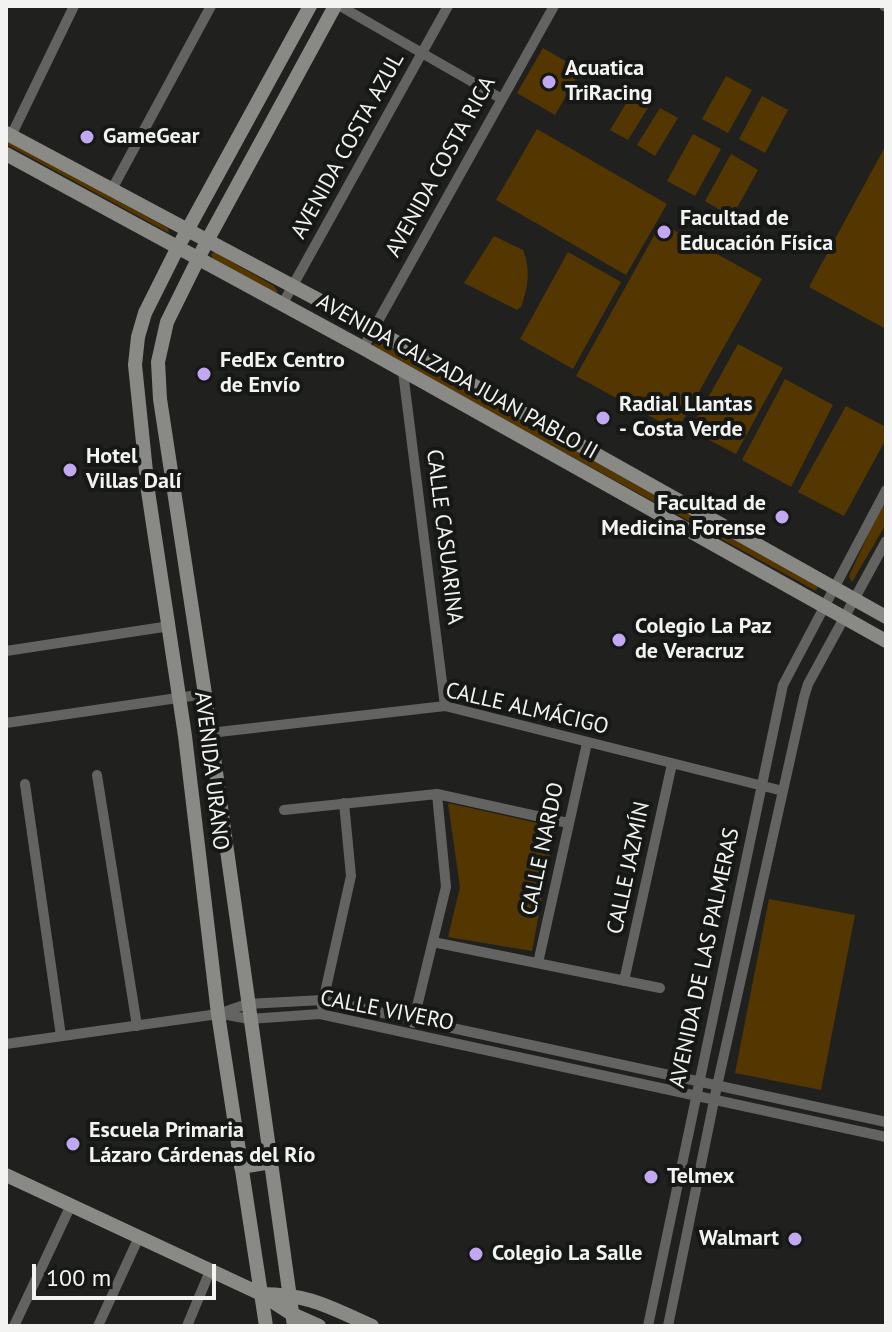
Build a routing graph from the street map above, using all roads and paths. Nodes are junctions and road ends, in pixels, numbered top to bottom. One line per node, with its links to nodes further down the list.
1 (74, 6): 9 (street)
2 (211, 6): 11 (street)
3 (310, 6): 12 (main road, AVENIDA URANO)
4 (337, 6): 7 (street); 13 (main road, AVENIDA URANO)
5 (448, 6): 7 (street, AVENIDA COSTA AZUL)
6 (554, 6): 8 (street, AVENIDA COSTA RICA)
7 (423, 53): 8 (street); 16 (street, AVENIDA COSTA AZUL)
8 (502, 99): 18 (street, AVENIDA COSTA RICA)
9 (8, 135): 11 (main road, AVENIDA CALZADA JUAN PABLO II)
10 (6, 154): 14 (main road, AVENIDA CALZADA JUAN PABLO II)
11 (111, 191): 12 (main road, AVENIDA CALZADA JUAN PABLO II)
12 (187, 231): 13 (main road, AVENIDA CALZADA JUAN PABLO II); 14 (main road, AVENIDA URANO)
13 (207, 241): 15 (main road, AVENIDA URANO); 16 (main road, AVENIDA CALZADA JUAN PABLO II)
14 (177, 249): 15 (main road, AVENIDA CALZADA JUAN PABLO II); 22 (main road, AVENIDA URANO)
15 (198, 259): 17 (main road, AVENIDA CALZADA JUAN PABLO II); 21 (main road, AVENIDA URANO)
16 (291, 286): 17 (street, AVENIDA COSTA AZUL); 18 (main road, AVENIDA CALZADA JUAN PABLO II)
17 (282, 305): 19 (main road, AVENIDA CALZADA JUAN PABLO II)
18 (373, 329): 19 (street, AVENIDA COSTA RICA); 25 (main road, AVENIDA CALZADA JUAN PABLO II)
19 (363, 348): 20 (main road, AVENIDA CALZADA JUAN PABLO II)
20 (403, 372): 27 (main road, AVENIDA CALZADA JUAN PABLO II); 35 (street, CALLE CASUARINA)
21 (171, 471): 22 (main road); 33 (main road, AVENIDA URANO)
22 (146, 474): 30 (main road, AVENIDA URANO)
23 (886, 490): 25 (street, AVENIDA DE LAS PALMERAS)
24 (886, 541): 26 (street, AVENIDA DE LAS PALMERAS)
25 (835, 588): 26 (main road, AVENIDA CALZADA JUAN PABLO II); 27 (street, AVENIDA DE LAS PALMERAS)
26 (854, 599): 28 (main road, AVENIDA CALZADA JUAN PABLO II); 29 (street, AVENIDA DE LAS PALMERAS)
27 (824, 607): 29 (main road, AVENIDA CALZADA JUAN PABLO II); 42 (street, AVENIDA DE LAS PALMERAS)
28 (886, 617)
29 (844, 619): 31 (main road, AVENIDA CALZADA JUAN PABLO II); 43 (street, AVENIDA DE LAS PALMERAS)
30 (170, 626): 32 (street); 34 (main road, AVENIDA URANO)
31 (886, 641)
32 (6, 651)
33 (205, 694): 34 (street); 37 (main road, AVENIDA URANO)
34 (180, 698): 36 (street); 54 (main road, AVENIDA URANO)
35 (445, 706): 37 (street, CALLE ALMÁCIGO); 38 (street, CALLE ALMÁCIGO)
36 (6, 723)
37 (210, 733): 53 (main road, AVENIDA URANO)
38 (587, 743): 39 (street, CALLE ALMÁCIGO); 47 (street, CALLE NARDO)
39 (672, 764): 42 (street, CALLE ALMÁCIGO); 50 (street, CALLE JAZMÍN)
40 (97, 775): 57 (street)
41 (25, 784): 59 (street)
42 (761, 785): 43 (street, CALLE ALMÁCIGO); 65 (street, AVENIDA DE LAS PALMERAS)
43 (783, 791): 66 (street, AVENIDA DE LAS PALMERAS)
44 (437, 794): 45 (street); 47 (street); 48 (street)
45 (344, 803): 46 (street); 52 (street)
46 (284, 810)
47 (568, 823): 49 (street, CALLE NARDO)
48 (433, 942): 49 (street); 56 (street)
49 (538, 963): 50 (street)
50 (624, 981): 51 (street)
51 (660, 988)
52 (323, 1000): 53 (street, CALLE VIVERO); 55 (street); 56 (street, CALLE VIVERO)
53 (248, 1011): 54 (street, CALLE VIVERO); 55 (street, CALLE VIVERO); 71 (main road, AVENIDA URANO)
54 (218, 1014): 57 (street, CALLE VIVERO); 72 (main road, AVENIDA URANO)
55 (320, 1014): 58 (street, CALLE VIVERO)
56 (414, 1020): 58 (street); 60 (street, CALLE VIVERO)
57 (137, 1026): 59 (street, CALLE VIVERO)
58 (410, 1034): 63 (street, CALLE VIVERO)
59 (61, 1036): 61 (street, CALLE VIVERO)
60 (499, 1038): 62 (street, CALLE VIVERO); 63 (street)
61 (6, 1044)
62 (555, 1051): 64 (street); 65 (street, CALLE VIVERO)
63 (496, 1053): 64 (street, CALLE VIVERO)
64 (552, 1065): 67 (street, CALLE VIVERO)
65 (700, 1082): 66 (street, CALLE VIVERO); 67 (street, AVENIDA DE LAS PALMERAS)
66 (717, 1086): 68 (street, AVENIDA DE LAS PALMERAS); 69 (street, CALLE VIVERO)
67 (696, 1097): 68 (street, CALLE VIVERO); 77 (street, AVENIDA DE LAS PALMERAS)
68 (714, 1101): 70 (street, CALLE VIVERO); 78 (street, AVENIDA DE LAS PALMERAS)
69 (886, 1122)
70 (886, 1137)
71 (271, 1162): 72 (main road); 80 (main road, AVENIDA URANO)
72 (241, 1167): 79 (main road, AVENIDA URANO)
73 (6, 1175): 74 (main road)
74 (71, 1205): 75 (main road); 82 (street)
75 (139, 1237): 76 (main road); 83 (street)
76 (210, 1271): 79 (main road); 84 (street)
77 (657, 1285): 78 (street); 88 (street, AVENIDA DE LAS PALMERAS)
78 (676, 1289): 89 (street, AVENIDA DE LAS PALMERAS)
79 (261, 1294): 80 (main road); 81 (main road); 85 (main road, AVENIDA URANO)
80 (291, 1294): 81 (main road, AVENIDA URANO); 87 (main road)
81 (293, 1320): 86 (main road)
82 (14, 1326)
83 (98, 1326)
84 (187, 1326)
85 (266, 1326)
86 (319, 1326)
87 (372, 1326)
88 (648, 1326)
89 (668, 1326)

